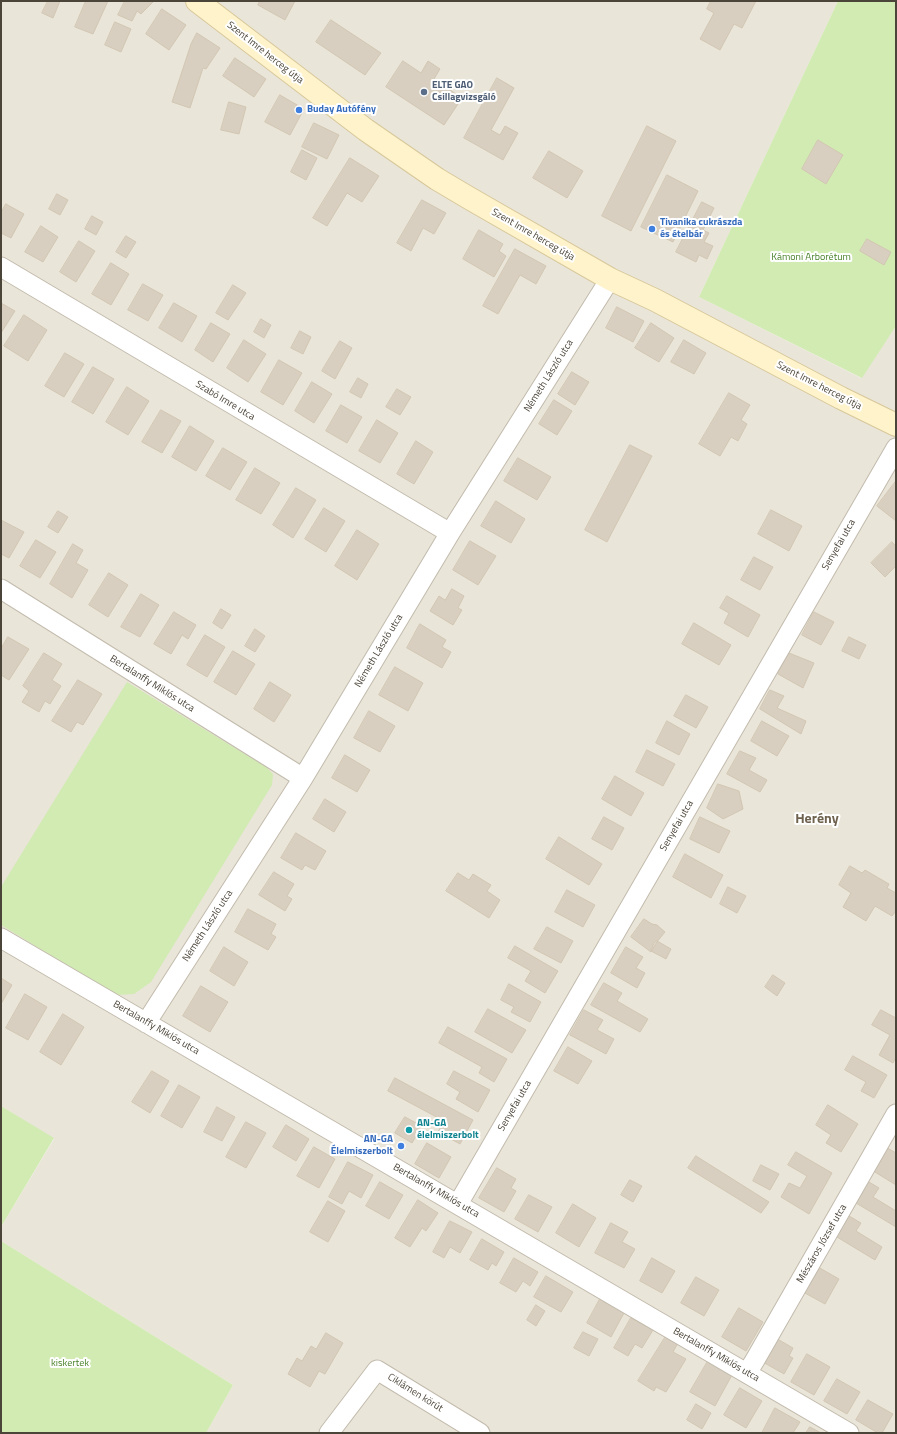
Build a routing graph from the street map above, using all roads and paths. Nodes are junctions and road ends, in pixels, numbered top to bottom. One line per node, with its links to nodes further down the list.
1 (197, 1): 3 (main road, Szent Imre herceg útja)
2 (1, 267): 6 (street, Szabó Imre utca)
3 (610, 279): 4 (main road, Szent Imre herceg útja); 6 (street, Németh László utca)
4 (896, 425)
5 (895, 451): 12 (street, Senyefai utca)
6 (450, 533): 8 (street, Németh László utca)
7 (1, 589): 8 (street, Bertalanffy Miklós utca)
8 (303, 778): 10 (street, Németh László utca)
9 (1, 938): 10 (street, Bertalanffy Miklós utca)
10 (146, 1023): 12 (street, Bertalanffy Miklós utca)
11 (896, 1114): 13 (street, Mészáros József utca)
12 (458, 1204): 13 (street, Bertalanffy Miklós utca)
13 (747, 1373): 16 (street, Bertalanffy Miklós utca)
14 (329, 1433): 15 (street, Ciklámen körút)
15 (480, 1433)
16 (850, 1433)

